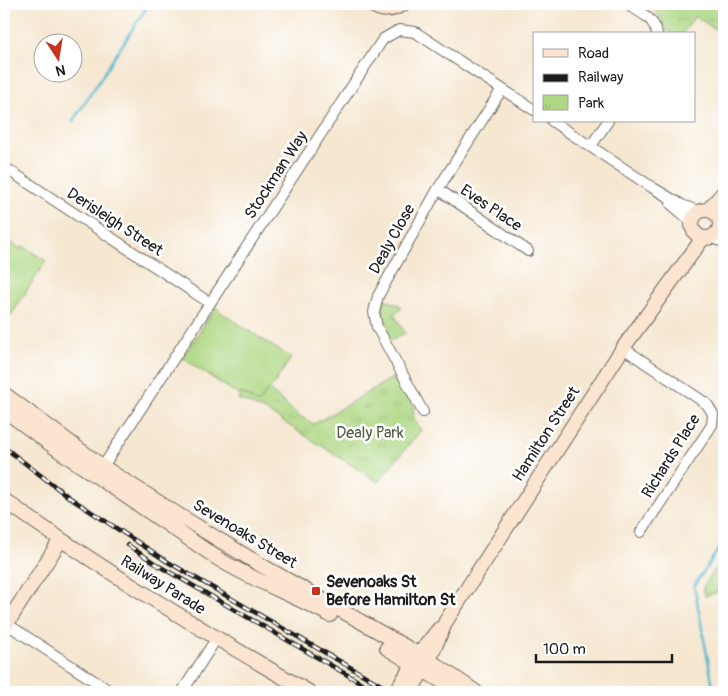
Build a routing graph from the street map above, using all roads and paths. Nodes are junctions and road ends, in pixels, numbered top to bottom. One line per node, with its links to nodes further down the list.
1 (370, 4): 2 (main road)
2 (403, 4)
3 (631, 7): 4 (street)
4 (656, 32)
5 (502, 89): 6 (street, Stockman Way); 11 (street, Dealy Close); 16 (street, Stockman Way)
6 (533, 109)
7 (554, 122): 9 (street)
8 (607, 122): 9 (street)
9 (591, 146): 14 (street)
10 (4, 167): 16 (street, Derisleigh Street)
11 (438, 189): 15 (street, Eves Place); 20 (street, Dealy Close)
12 (724, 192): 14 (main road, Hamilton Street)
13 (724, 204): 14 (main road, Hamilton Street)
14 (710, 226): 17 (main road, Hamilton Street)
15 (528, 250)
16 (210, 302): 21 (street, Stockman Way)
17 (623, 348): 23 (street, Richards Place); 27 (main road, Hamilton Street)
18 (4, 394): 21 (main road, Sevenoaks Street)
19 (4, 410): 21 (main road, Sevenoaks Street)
20 (423, 412)
21 (100, 471): 27 (main road, Sevenoaks Street)
22 (4, 500): 24 (main road, Railway Parade)
23 (641, 532)
24 (60, 541): 25 (main road); 26 (main road, Railway Parade)
25 (5, 626): 28 (street)
26 (216, 639): 29 (street); 30 (main road, Railway Parade)
27 (421, 662): 31 (main road, Hamilton Street); 32 (main road, Hamilton Street); 33 (main road, Sevenoaks Street); 34 (main road, Sevenoaks Street)
28 (111, 692)
29 (182, 692)
30 (308, 692)
31 (396, 692)
32 (410, 692)
33 (459, 692)
34 (476, 692)

